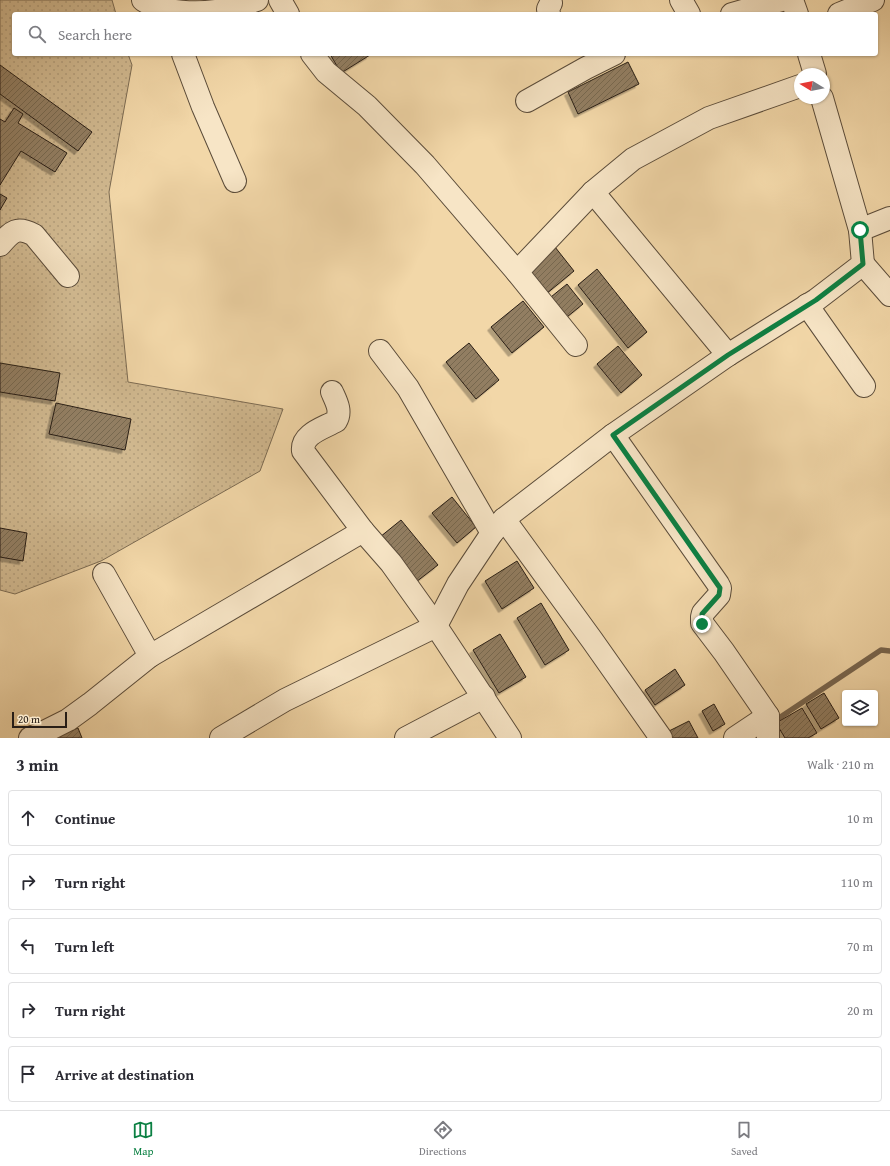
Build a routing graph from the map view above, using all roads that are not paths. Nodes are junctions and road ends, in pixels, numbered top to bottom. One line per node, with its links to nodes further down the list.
1 (143, 0): 8 (street)
2 (256, 0): 8 (street)
3 (280, 0): 9 (street)
4 (681, 0): 10 (street)
5 (782, 0): 11 (street)
6 (792, 0): 12 (street)
7 (873, 0): 13 (street)
8 (170, 12)
9 (287, 12)
10 (688, 12)
11 (739, 12)
12 (796, 12)
13 (844, 12)
14 (184, 56): 23 (street)
15 (314, 56): 29 (street)
16 (605, 56): 18 (street)
17 (810, 56): 19 (street)
18 (581, 61): 21 (street)
19 (813, 68)
20 (794, 88): 24 (street)
21 (527, 102)
22 (824, 104): 26 (street)
23 (235, 181)
24 (593, 192): 29 (street); 35 (street)
25 (890, 218): 26 (street)
26 (860, 230): 28 (street)
27 (0, 245): 30 (street)
28 (863, 264): 31 (street); 32 (street)
29 (517, 272): 33 (street)
30 (68, 276)
31 (890, 294)
32 (807, 305): 35 (street); 36 (street)
33 (576, 345)
34 (380, 351): 39 (street)
35 (728, 355): 38 (street)
36 (864, 386)
37 (332, 392): 40 (street)
38 (613, 435): 39 (street); 45 (street)
39 (498, 526): 42 (street); 50 (street)
40 (363, 532): 42 (street); 43 (street)
41 (104, 574): 43 (street)
42 (436, 626): 44 (street); 48 (street)
43 (150, 656): 47 (street)
44 (484, 697): 46 (street); 49 (street)
45 (768, 727): 51 (street)
46 (502, 735)
47 (30, 738)
48 (221, 738)
49 (406, 738)
50 (661, 738)
51 (735, 738)

